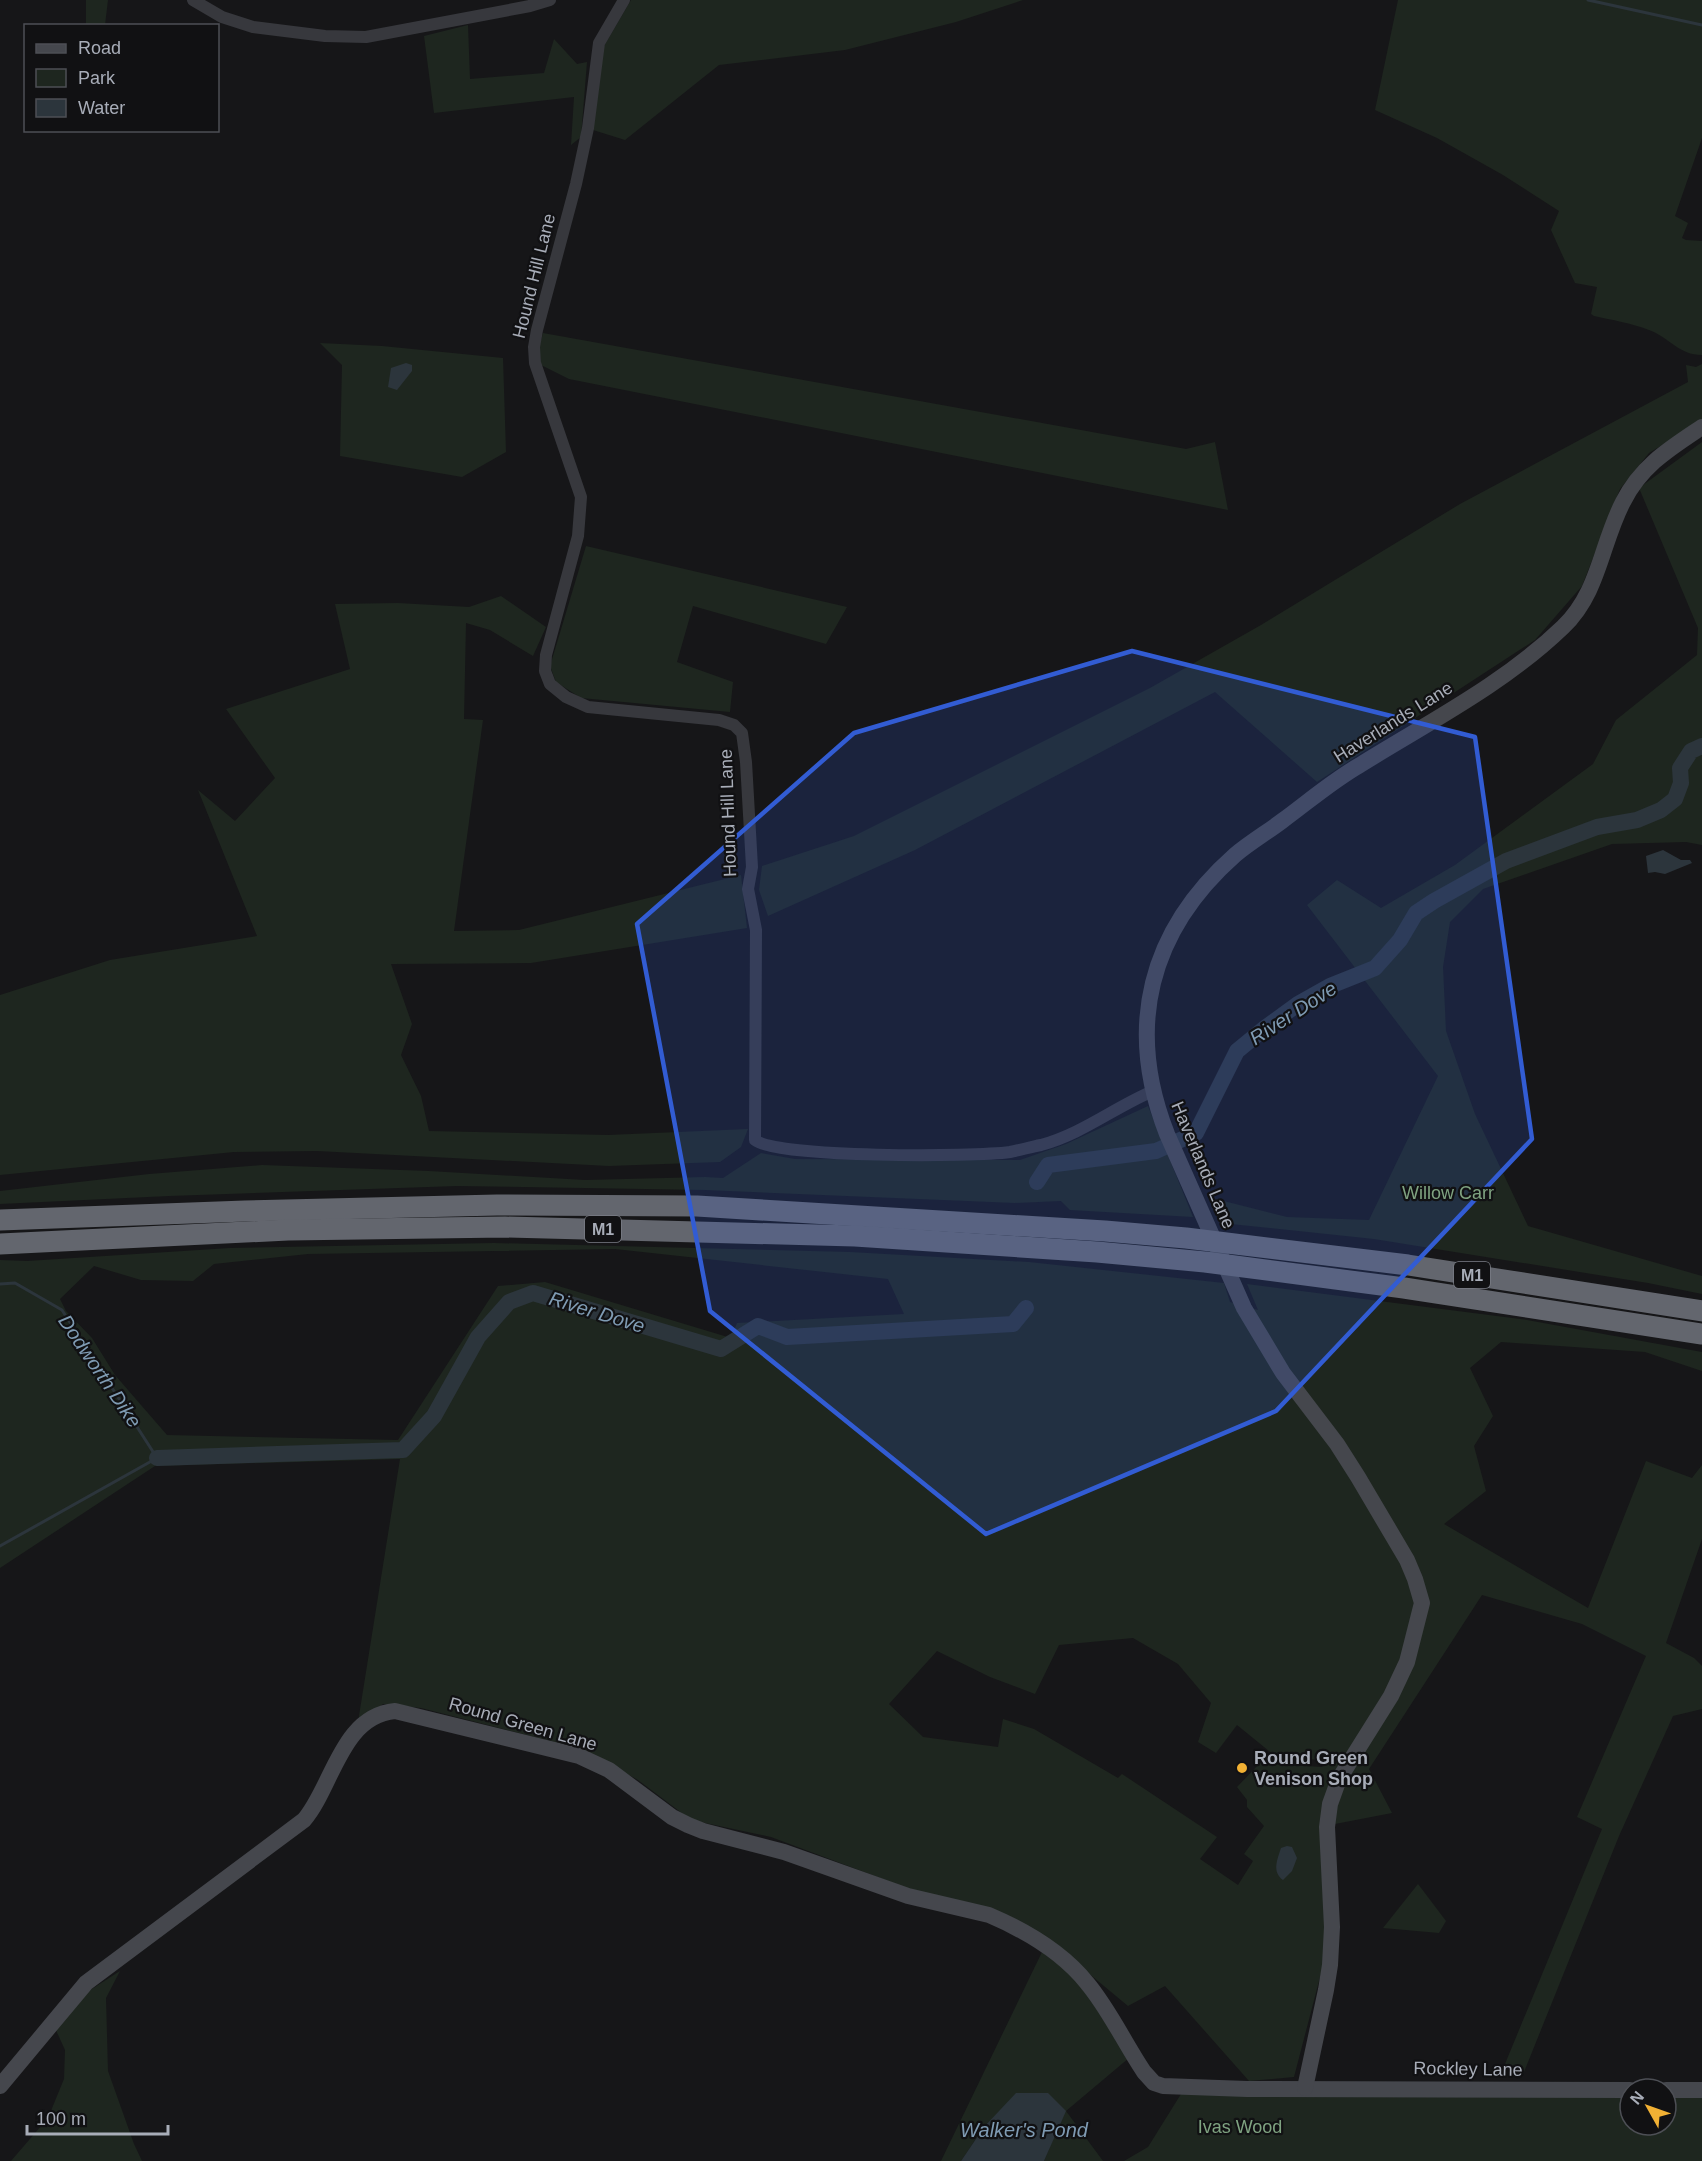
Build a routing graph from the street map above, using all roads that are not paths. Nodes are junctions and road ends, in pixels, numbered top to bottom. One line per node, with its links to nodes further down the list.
1 (194, 0): 2 (street)
2 (550, 0)
3 (624, 0): 5 (street, Hound Hill Lane)
4 (1702, 427): 5 (street, Haverlands Lane)
5 (1153, 1091): 11 (street, Haverlands Lane)
6 (0, 1220): 8 (highway, M1)
7 (0, 1244): 9 (highway, M1)
8 (1702, 1311)
9 (1702, 1334)
10 (0, 2086): 11 (street, Round Green Lane)
11 (1305, 2088): 12 (street, Rockley Lane)
12 (1618, 2090)
13 (1678, 2090): 14 (street)
14 (1702, 2090)

